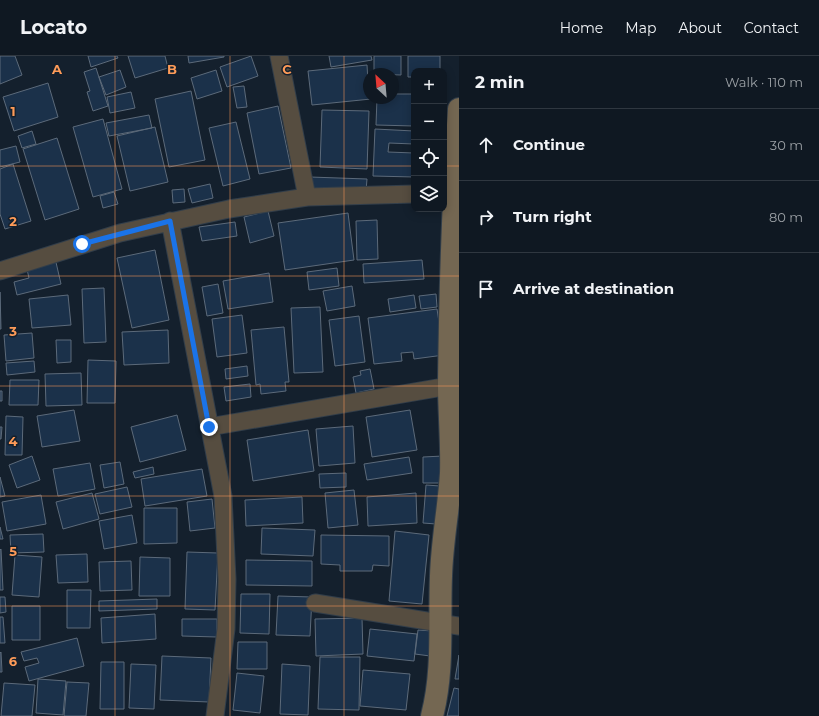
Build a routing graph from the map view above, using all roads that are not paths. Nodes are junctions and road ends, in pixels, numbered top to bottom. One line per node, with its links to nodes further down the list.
1 (279, 56): 5 (street)
2 (459, 109): 3 (street)
3 (449, 193): 8 (street)
4 (411, 194): 5 (street)
5 (307, 197): 6 (street)
6 (170, 221): 7 (street); 10 (street)
7 (0, 271)
8 (455, 289): 9 (street)
9 (449, 386): 10 (street); 12 (street)
10 (209, 427): 13 (street)
11 (315, 603): 12 (street)
12 (450, 625): 14 (street)
13 (215, 716)
14 (432, 716)

